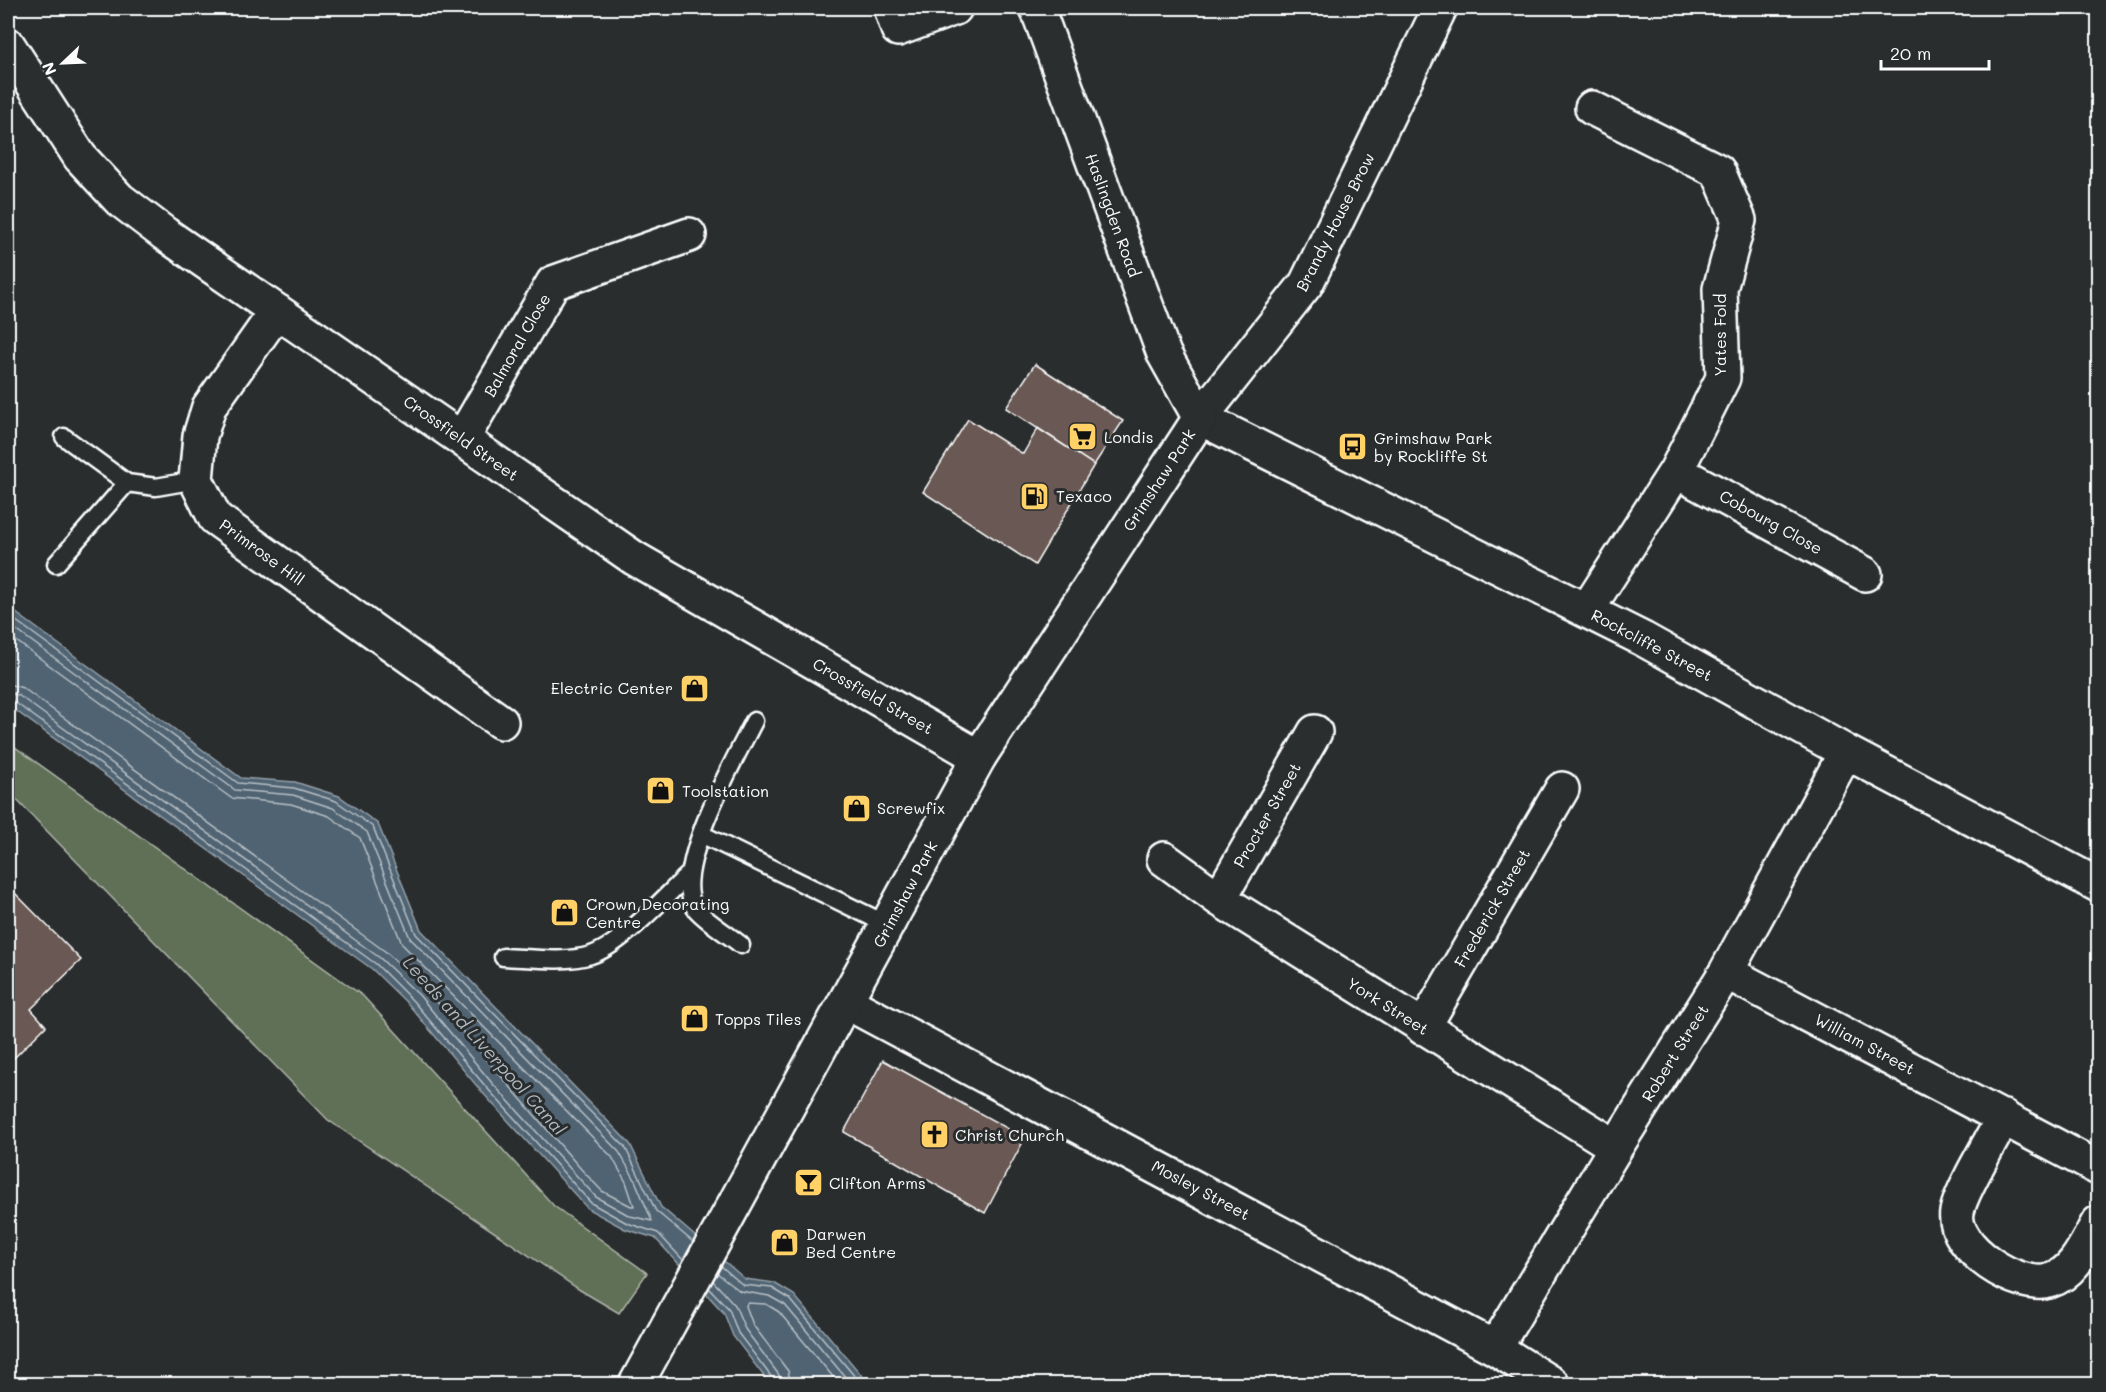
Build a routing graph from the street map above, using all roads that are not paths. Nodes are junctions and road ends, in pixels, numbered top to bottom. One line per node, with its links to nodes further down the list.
1 (891, 8): 2 (main road)
2 (955, 8)
3 (1037, 8): 9 (main road, Haslingden Road)
4 (1440, 8): 9 (main road, Brandy House Brow)
5 (8, 45): 8 (main road, Crossfield Street)
6 (1592, 108): 12 (main road, Yates Fold)
7 (689, 236): 11 (main road, Balmoral Close)
8 (277, 311): 11 (main road, Crossfield Street); 13 (main road)
9 (1200, 418): 17 (main road, Rockcliffe Street); 22 (main road, Grimshaw Park)
10 (64, 437): 14 (lane)
11 (462, 439): 22 (main road, Crossfield Street)
12 (1676, 471): 16 (main road, Cobourg Close); 17 (main road, Yates Fold)
13 (196, 480): 14 (lane); 19 (main road, Primrose Hill)
14 (127, 483): 15 (lane)
15 (56, 564)
16 (1865, 574)
17 (1587, 610): 21 (main road, Rockcliffe Street)
18 (754, 721): 24 (lane)
19 (501, 722)
20 (1315, 732): 28 (main road, Procter Street)
21 (1846, 752): 27 (main road, Rockcliffe Street); 32 (main road, Robert Street)
22 (979, 757): 29 (main road, Grimshaw Park)
23 (1562, 789): 34 (main road, Frederick Street)
24 (701, 834): 26 (lane); 29 (lane)
25 (1164, 859): 28 (main road, York Street)
26 (687, 874): 30 (lane); 31 (lane)
27 (2098, 884)
28 (1219, 899): 34 (main road, York Street)
29 (888, 925): 33 (main road, Grimshaw Park)
30 (741, 945)
31 (503, 957)
32 (1726, 972): 35 (main road, William Street); 36 (main road, Robert Street)
33 (846, 1002): 39 (main road, Mosley Street); 40 (main road, Grimshaw Park)
34 (1423, 1028): 36 (main road, York Street)
35 (2004, 1117): 37 (main road, William Street); 38 (main road)
36 (1616, 1147): 39 (main road, Robert Street)
37 (2098, 1168)
38 (2098, 1222)
39 (1495, 1348): 41 (main road, Mosley Street)
40 (636, 1384)
41 (1552, 1384)

